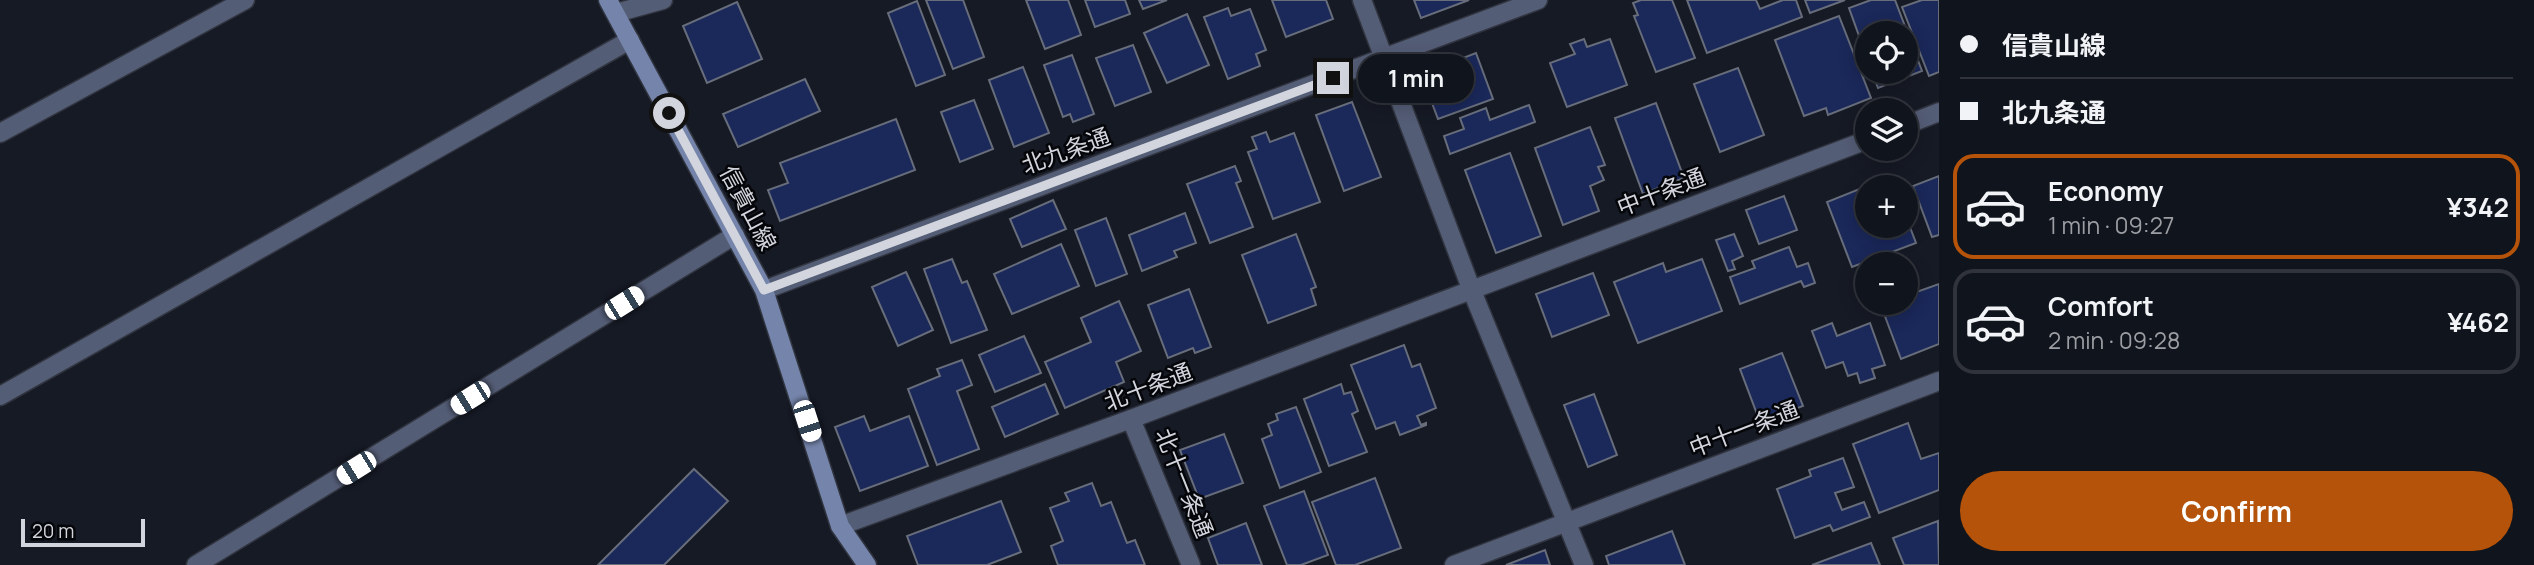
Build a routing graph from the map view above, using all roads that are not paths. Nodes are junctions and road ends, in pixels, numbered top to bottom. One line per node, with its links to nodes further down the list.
1 (246, 0): 10 (street)
2 (663, 0): 5 (street)
3 (1362, 0): 7 (street)
4 (1538, 0): 7 (street, 北九条通)
5 (612, 7): 6 (main road, 信貴山線)
6 (630, 40): 12 (main road, 信貴山線); 16 (street)
7 (1385, 59): 13 (street, 北九条通); 14 (street)
8 (1939, 112): 9 (street)
9 (1918, 120)
10 (0, 133)
11 (1855, 145): 14 (street, 中十条通)
12 (735, 235): 13 (main road, 信貴山線); 20 (street)
13 (764, 290): 19 (main road, 信貴山線)
14 (1472, 290): 17 (street, 北十条通); 18 (street)
15 (1939, 381): 18 (street, 中十一条通)
16 (0, 396)
17 (1131, 419): 19 (street, 北十条通); 22 (street, 北十一条通)
18 (1567, 523): 23 (street); 24 (street)
19 (840, 526): 21 (main road, 信貴山線)
20 (196, 565)
21 (867, 565)
22 (1191, 565)
23 (1454, 565)
24 (1584, 565)

